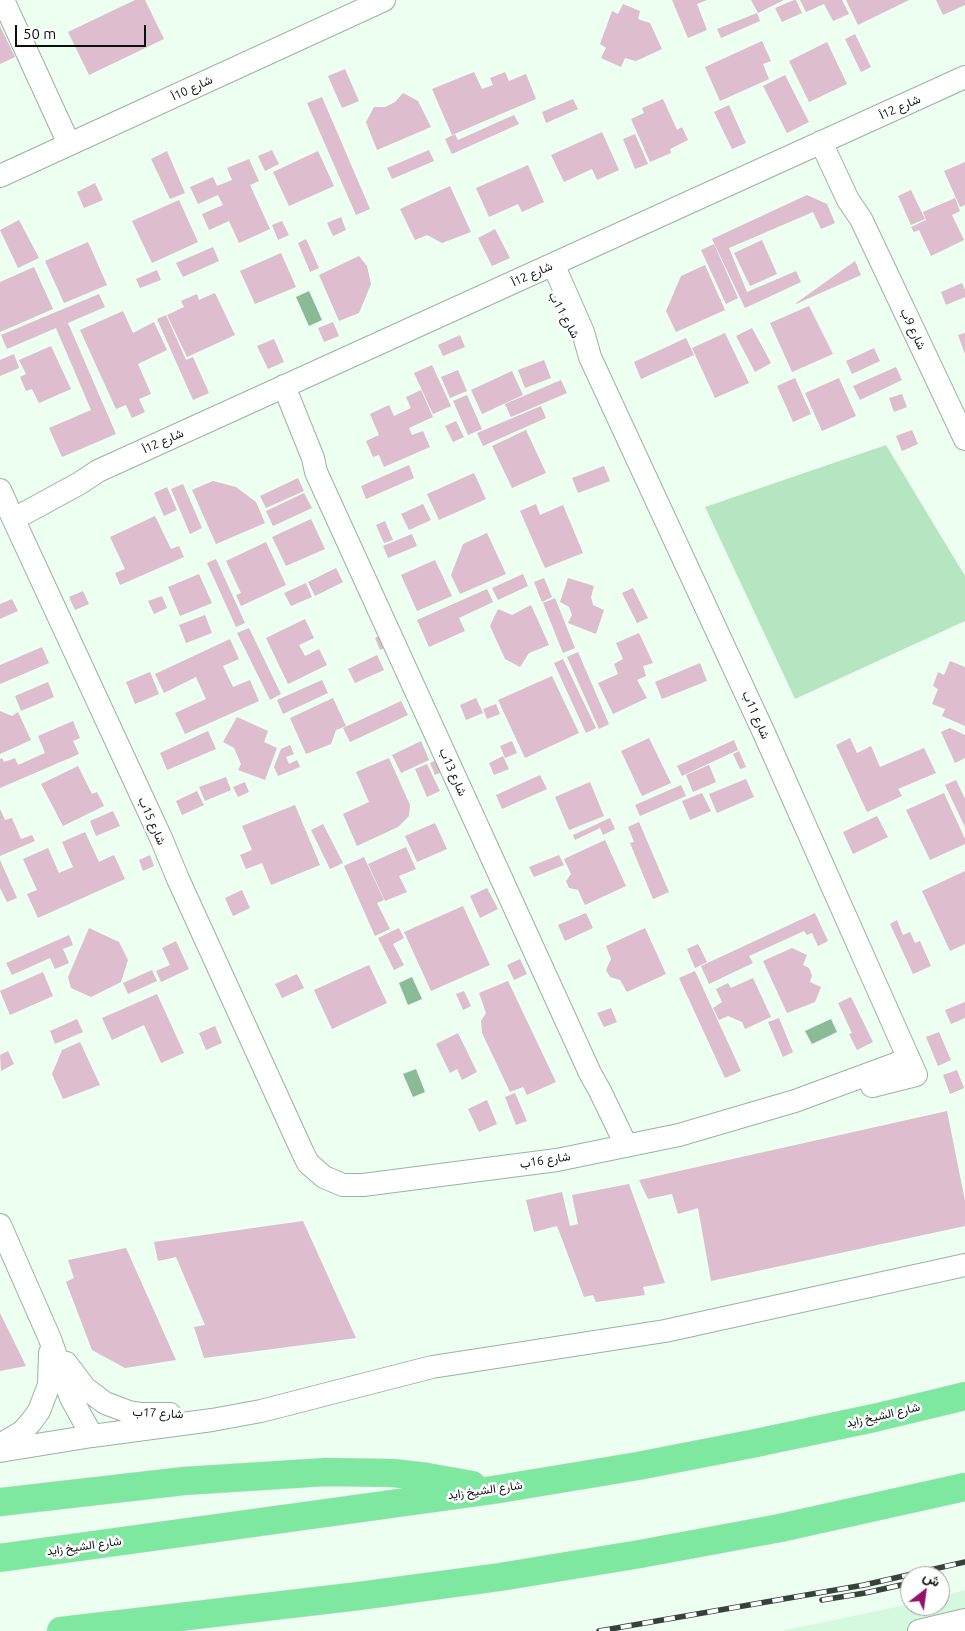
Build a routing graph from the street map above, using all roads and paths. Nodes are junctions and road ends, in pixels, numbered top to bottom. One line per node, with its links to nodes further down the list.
1 (3, 0): 5 (street)
2 (384, 0): 5 (street, شارع 10أ)
3 (965, 77): 4 (street, شارع 12أ)
4 (827, 140): 7 (street, شارع 12أ); 9 (street, شارع 9ب)
5 (69, 144): 6 (street, شارع 10أ)
6 (0, 176)
7 (547, 267): 8 (street, شارع 12أ); 11 (street, شارع 11ب)
8 (277, 390): 10 (street, شارع 12أ); 12 (street, شارع 13ب)
9 (965, 439)
10 (6, 503): 13 (street, شارع 15ب)
11 (912, 1067): 12 (street, شارع 16ب)
12 (616, 1147): 13 (street, شارع 16ب)
13 (303, 1153)
14 (1, 1228): 16 (street, شارع 17ب)
15 (965, 1265): 18 (street)
16 (50, 1340): 18 (street, شارع 17ب); 19 (street, شارع 17ب); 20 (street, شارع 17ب)
17 (965, 1396): 23 (highway, شارع الشيخ زايد)
18 (238, 1415): 19 (street)
19 (92, 1436): 21 (street)
20 (0, 1446)
21 (0, 1451)
22 (965, 1487): 27 (highway)
23 (493, 1490): 24 (highway); 25 (highway, شارع الشيخ زايد)
24 (0, 1502)
25 (0, 1558)
26 (965, 1620): 28 (street)
27 (61, 1631)
28 (919, 1631)

